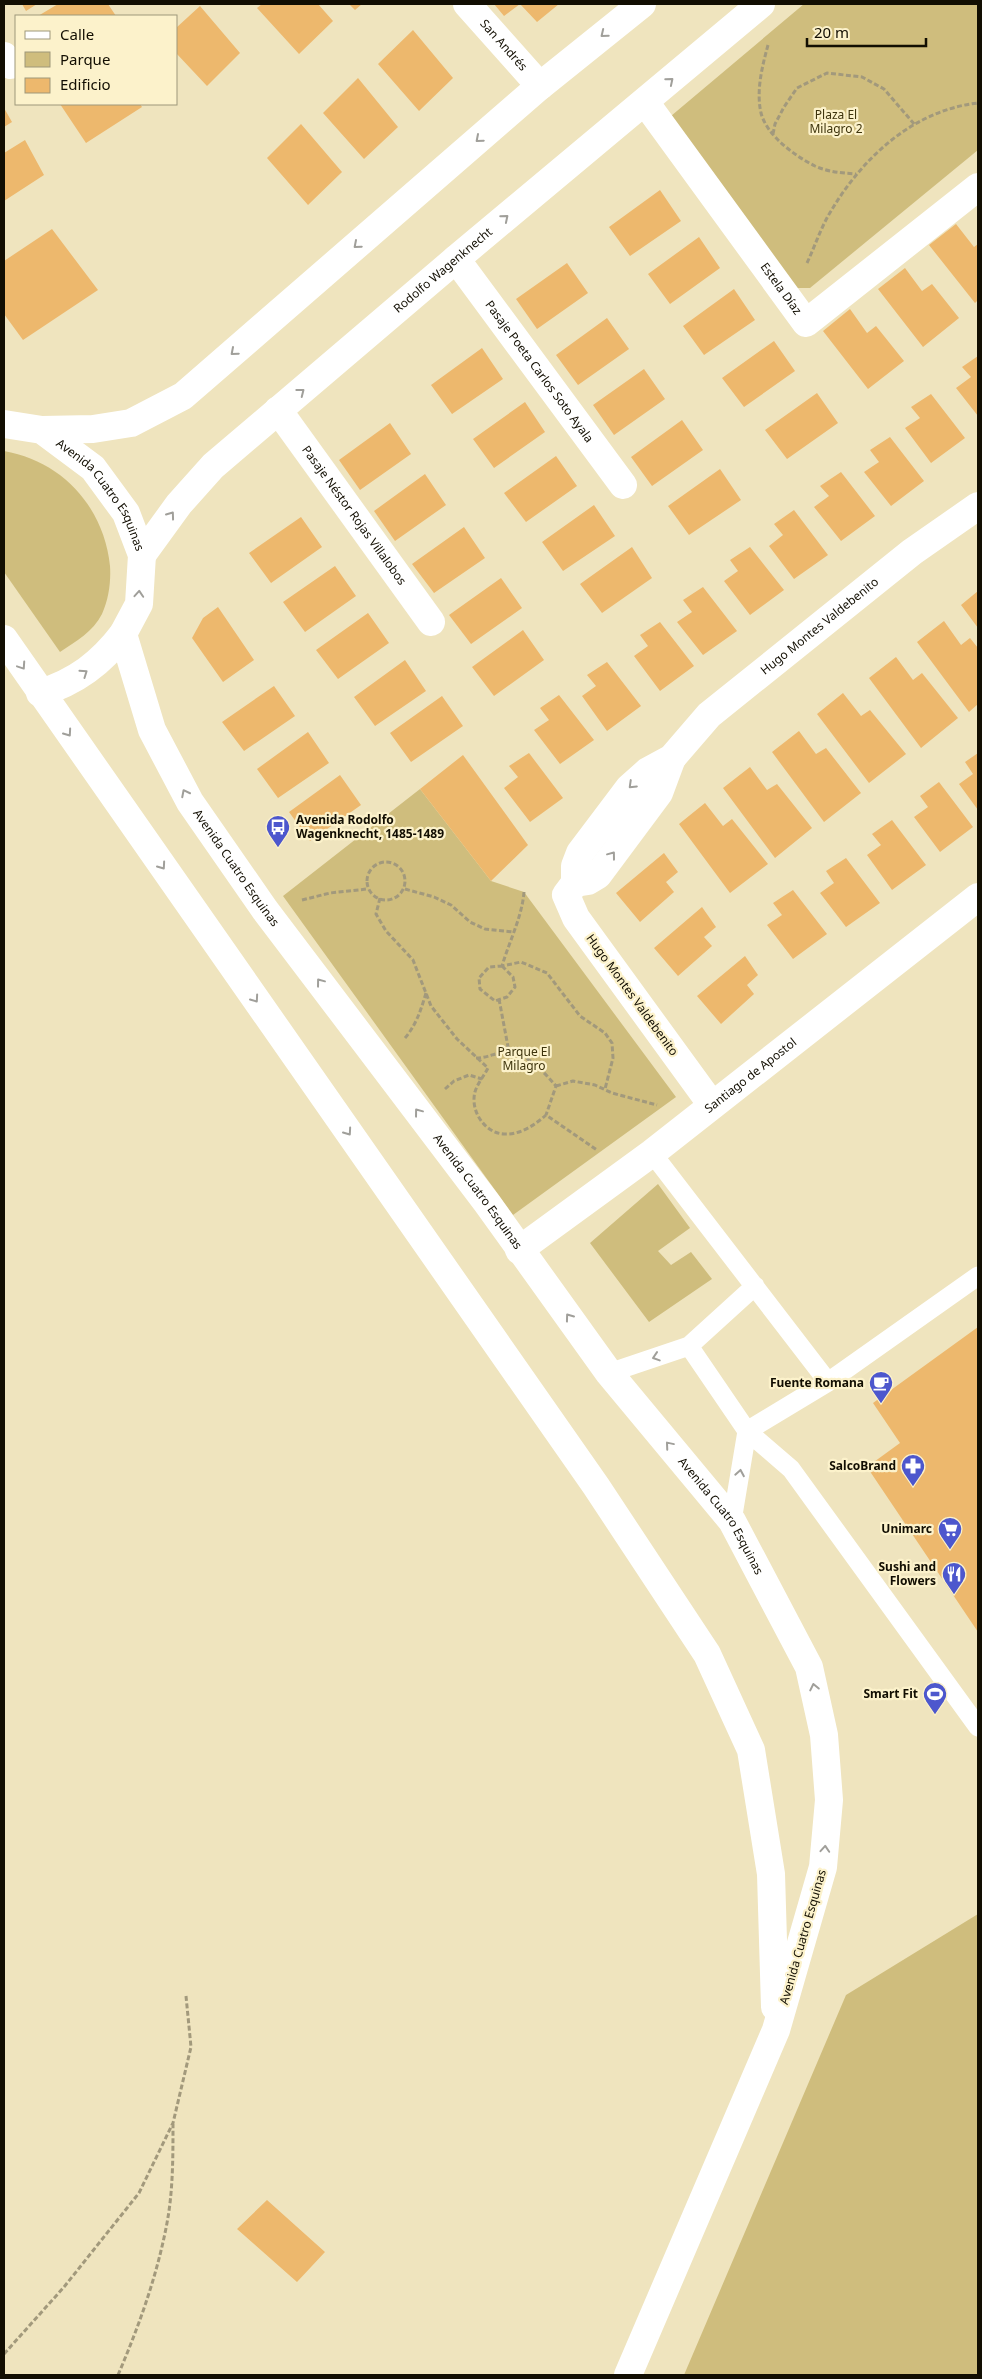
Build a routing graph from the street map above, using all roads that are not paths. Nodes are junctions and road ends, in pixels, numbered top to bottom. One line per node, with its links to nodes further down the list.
1 (467, 4): 4 (street, San Andrés)
2 (642, 4): 4 (street, one-way to 4)
3 (761, 4): 5 (street, Rodolfo Wagenknecht, one-way to 3)
4 (540, 86): 10 (street, one-way to 10)
5 (645, 102): 6 (street, Estela Díaz); 7 (street, Rodolfo Wagenknecht, one-way to 5)
6 (978, 187)
7 (456, 258): 8 (street, Rodolfo Wagenknecht, one-way to 7); 11 (street, Pasaje Poeta Carlos Soto Ayala)
8 (278, 410): 13 (street, Rodolfo Wagenknecht, one-way to 8); 14 (street, Pasaje Néstor Rojas Villalobos)
9 (4, 424): 10 (street, Avenida Cuatro Esquinas)
10 (42, 430): 13 (street, Avenida Cuatro Esquinas)
11 (623, 485)
12 (978, 506): 19 (street, Hugo Montes Valdebenito)
13 (142, 554): 15 (street, Avenida Cuatro Esquinas, one-way to 13)
14 (431, 622)
15 (123, 634): 17 (street, one-way to 15); 21 (street, Avenida Cuatro Esquinas, one-way to 15)
16 (4, 639): 17 (street, Avenida Cuatro Esquinas, one-way to 17)
17 (40, 693): 30 (street, Avenida Cuatro Esquinas, one-way to 30)
18 (978, 897): 19 (street, Santiago de Apostol)
19 (712, 1105): 20 (street, Santiago de Apostol)
20 (652, 1152): 21 (street, Santiago de Apostol); 23 (lane)
21 (520, 1250): 25 (street, Avenida Cuatro Esquinas, one-way to 21)
22 (978, 1276): 26 (lane)
23 (755, 1286): 24 (lane); 26 (lane)
24 (689, 1346): 25 (lane, one-way to 25); 27 (lane)
25 (609, 1373): 28 (street, Avenida Cuatro Esquinas, one-way to 25)
26 (828, 1382): 27 (lane)
27 (748, 1431): 28 (lane, one-way to 27); 29 (lane)
28 (732, 1521): 30 (street, Avenida Cuatro Esquinas, one-way to 28)
29 (978, 1727)
30 (776, 2030): 31 (street, Avenida Cuatro Esquinas)
31 (628, 2375)

